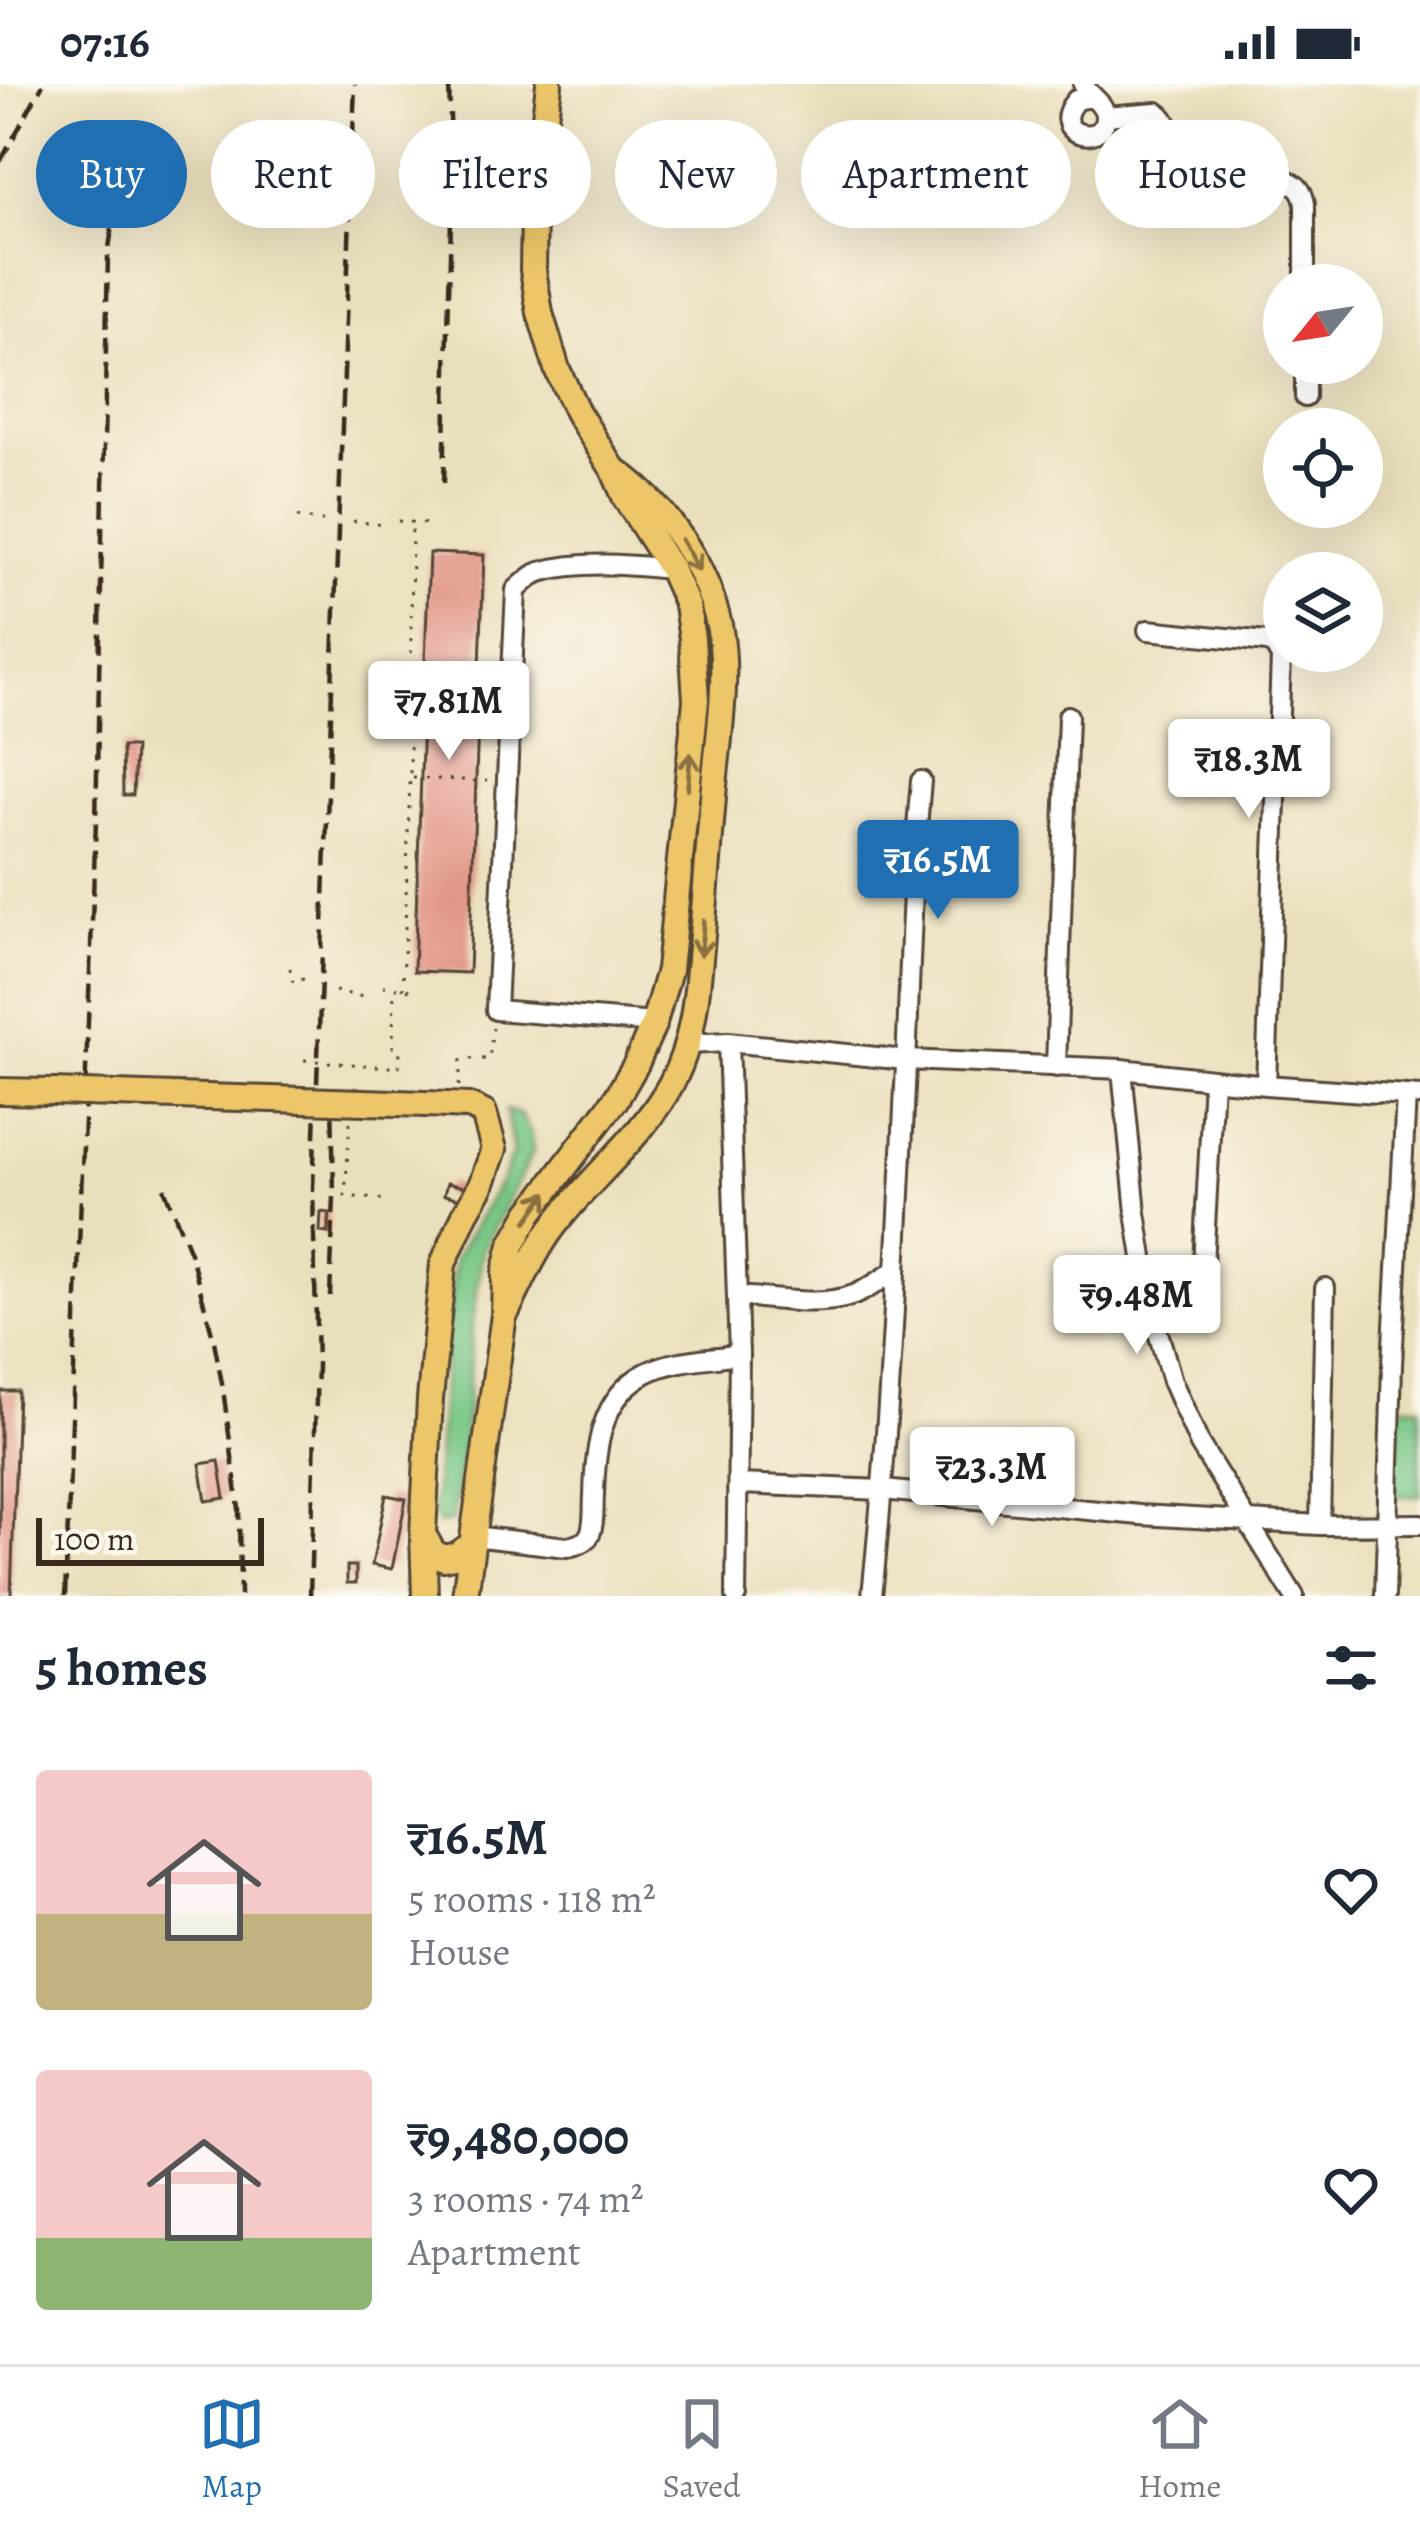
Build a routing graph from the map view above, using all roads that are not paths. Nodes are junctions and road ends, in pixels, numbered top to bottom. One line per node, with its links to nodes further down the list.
1 (549, 84): 7 (main road)
2 (1086, 91): 3 (street); 3 (street)
3 (1106, 116): 4 (street)
4 (1305, 264)
5 (1305, 384): 6 (street)
6 (1305, 398)
7 (613, 469): 8 (main road); 14 (main road, one-way to 14)
8 (671, 569): 12 (main road, one-way to 8); 12 (street)
9 (1148, 630): 19 (street)
10 (1069, 716): 16 (street)
11 (921, 781): 15 (street)
12 (654, 1023): 26 (main road, one-way to 12)
13 (728, 1042): 14 (street); 15 (street); 25 (street)
14 (687, 1044): 26 (main road)
15 (906, 1060): 16 (street); 22 (street)
16 (1056, 1067): 17 (street)
17 (1122, 1070): 18 (street); 30 (street)
18 (1213, 1078): 19 (street); 23 (street)
19 (1266, 1085): 21 (street)
20 (0, 1091): 34 (main road, bridge)
21 (1413, 1095): 31 (street)
22 (896, 1270): 25 (street); 29 (street)
23 (1202, 1283)
24 (1325, 1288): 33 (street)
25 (737, 1296): 27 (street)
26 (504, 1316): 35 (main road)
27 (739, 1354): 28 (street); 35 (street)
28 (739, 1484): 29 (street); 38 (street)
29 (883, 1490): 30 (street); 39 (street)
30 (1248, 1521): 33 (street); 40 (street)
31 (1388, 1524): 32 (street); 33 (street); 41 (street)
32 (1420, 1524)
33 (1320, 1525)
34 (423, 1534): 35 (main road); 36 (main road)
35 (473, 1540): 37 (main road)
36 (425, 1596)
37 (465, 1596)
38 (736, 1596)
39 (872, 1596)
40 (1294, 1596)
41 (1385, 1596)

